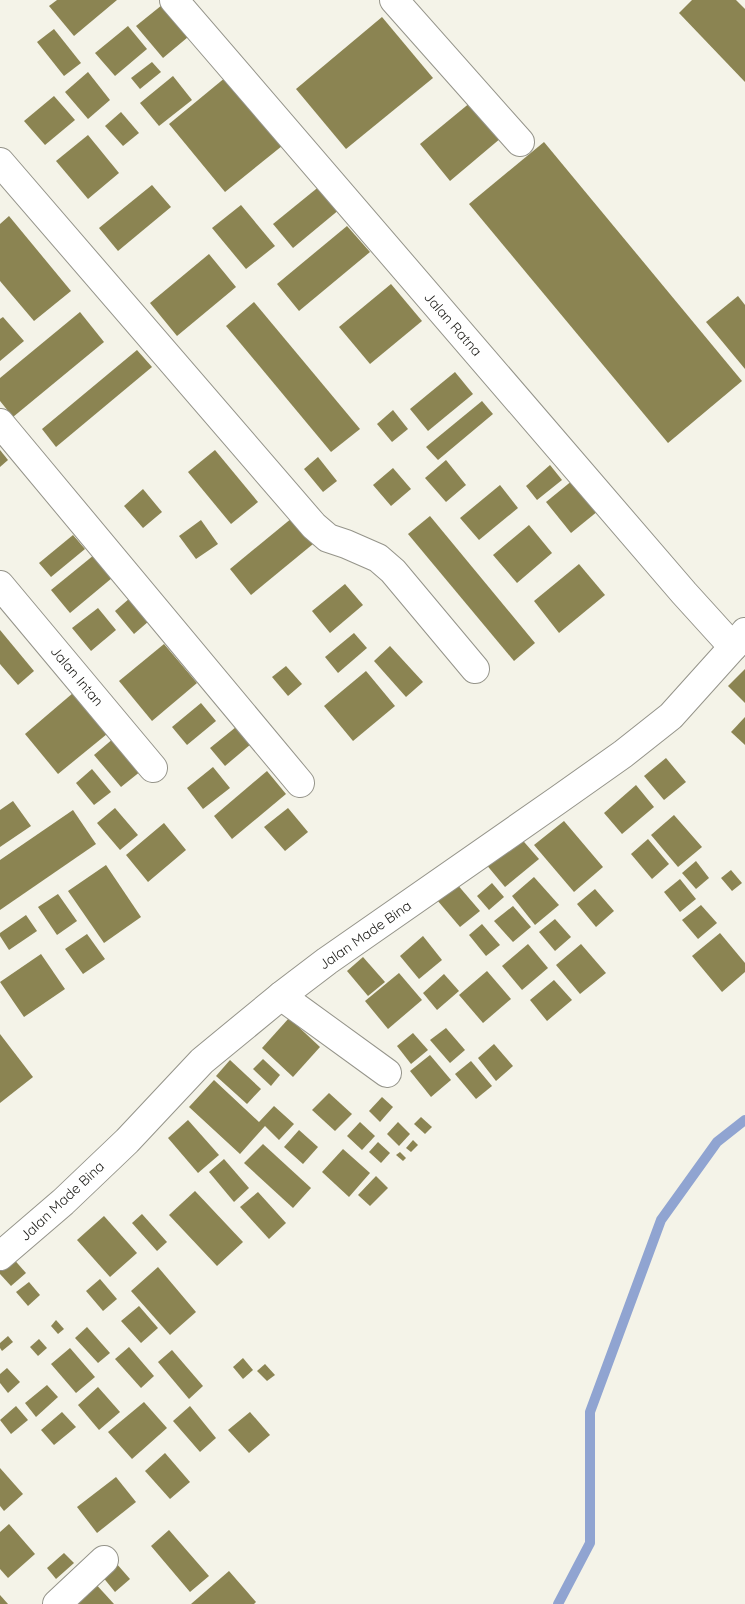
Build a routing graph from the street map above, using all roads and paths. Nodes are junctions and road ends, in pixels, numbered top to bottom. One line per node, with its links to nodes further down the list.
1 (174, 0): 7 (street, Jalan Ratna)
2 (394, 0): 3 (street)
3 (520, 142)
4 (0, 162): 8 (street)
5 (0, 422): 10 (street)
6 (0, 585): 9 (street, Jalan Intan)
7 (739, 640): 11 (street, Jalan Made Bina)
8 (475, 669)
9 (153, 768)
10 (300, 783)
11 (281, 996): 12 (street); 13 (street, Jalan Made Bina)
12 (387, 1074)
13 (0, 1256)
14 (104, 1560): 15 (street)
15 (57, 1604)

